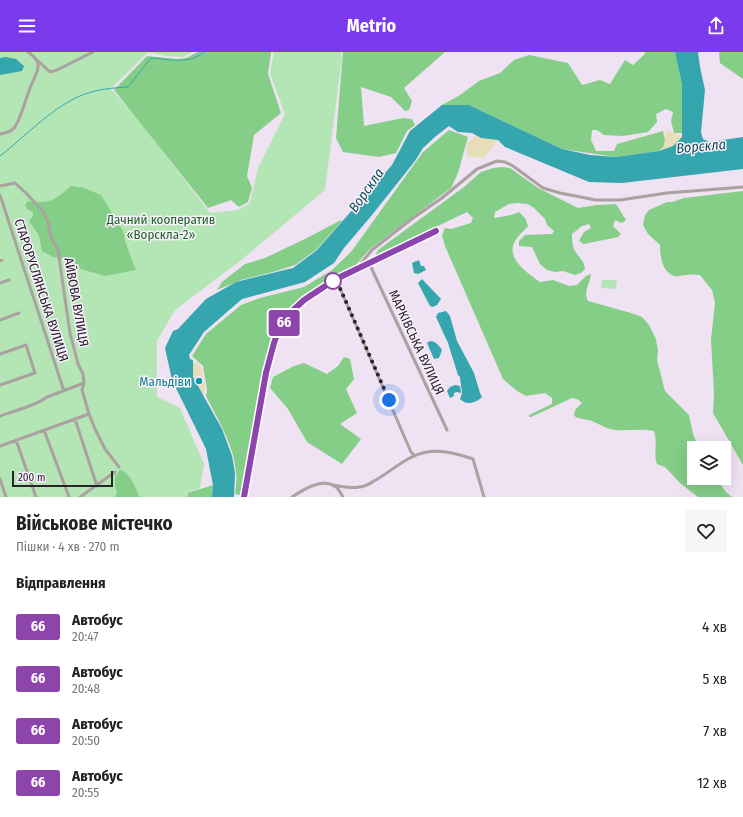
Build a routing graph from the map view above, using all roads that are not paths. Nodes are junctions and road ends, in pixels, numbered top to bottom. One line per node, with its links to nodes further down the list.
1 (28, 52): 3 (street)
2 (92, 52): 3 (street)
3 (36, 58): 4 (street)
4 (0, 134)
5 (0, 186): 17 (street, АЙВОВА ВУЛИЦЯ)
6 (743, 187): 10 (street)
7 (0, 195): 19 (street, СТАРОРУСЛЯНСЬКА ВУЛИЦЯ)
8 (436, 231): 9 (street)
9 (369, 263): 10 (street); 24 (street, МАРКІВСЬКА ВУЛИЦЯ)
10 (357, 268): 11 (street)
11 (336, 279): 27 (street); 37 (street)
12 (9, 280): 13 (street)
13 (0, 283)
14 (19, 313): 15 (street)
15 (0, 320)
16 (0, 354): 18 (street)
17 (84, 383): 19 (street); 20 (street, АЙВОВА ВУЛИЦЯ)
18 (0, 385)
19 (64, 391): 21 (street)
20 (89, 414): 22 (street); 28 (street, АЙВОВА ВУЛИЦЯ)
21 (0, 416)
22 (75, 419): 23 (street); 32 (street)
23 (44, 430): 25 (street); 35 (street)
24 (447, 430)
25 (16, 440): 26 (street); 34 (street)
26 (0, 446)
27 (415, 456): 31 (street); 40 (street)
28 (119, 467)
29 (115, 472): 32 (street)
30 (0, 479): 33 (street)
31 (332, 485): 38 (street); 39 (street)
32 (97, 486): 36 (street)
33 (6, 497)
34 (36, 497)
35 (69, 497)
36 (80, 497)
37 (244, 497)
38 (292, 497)
39 (343, 497)
40 (484, 497)

